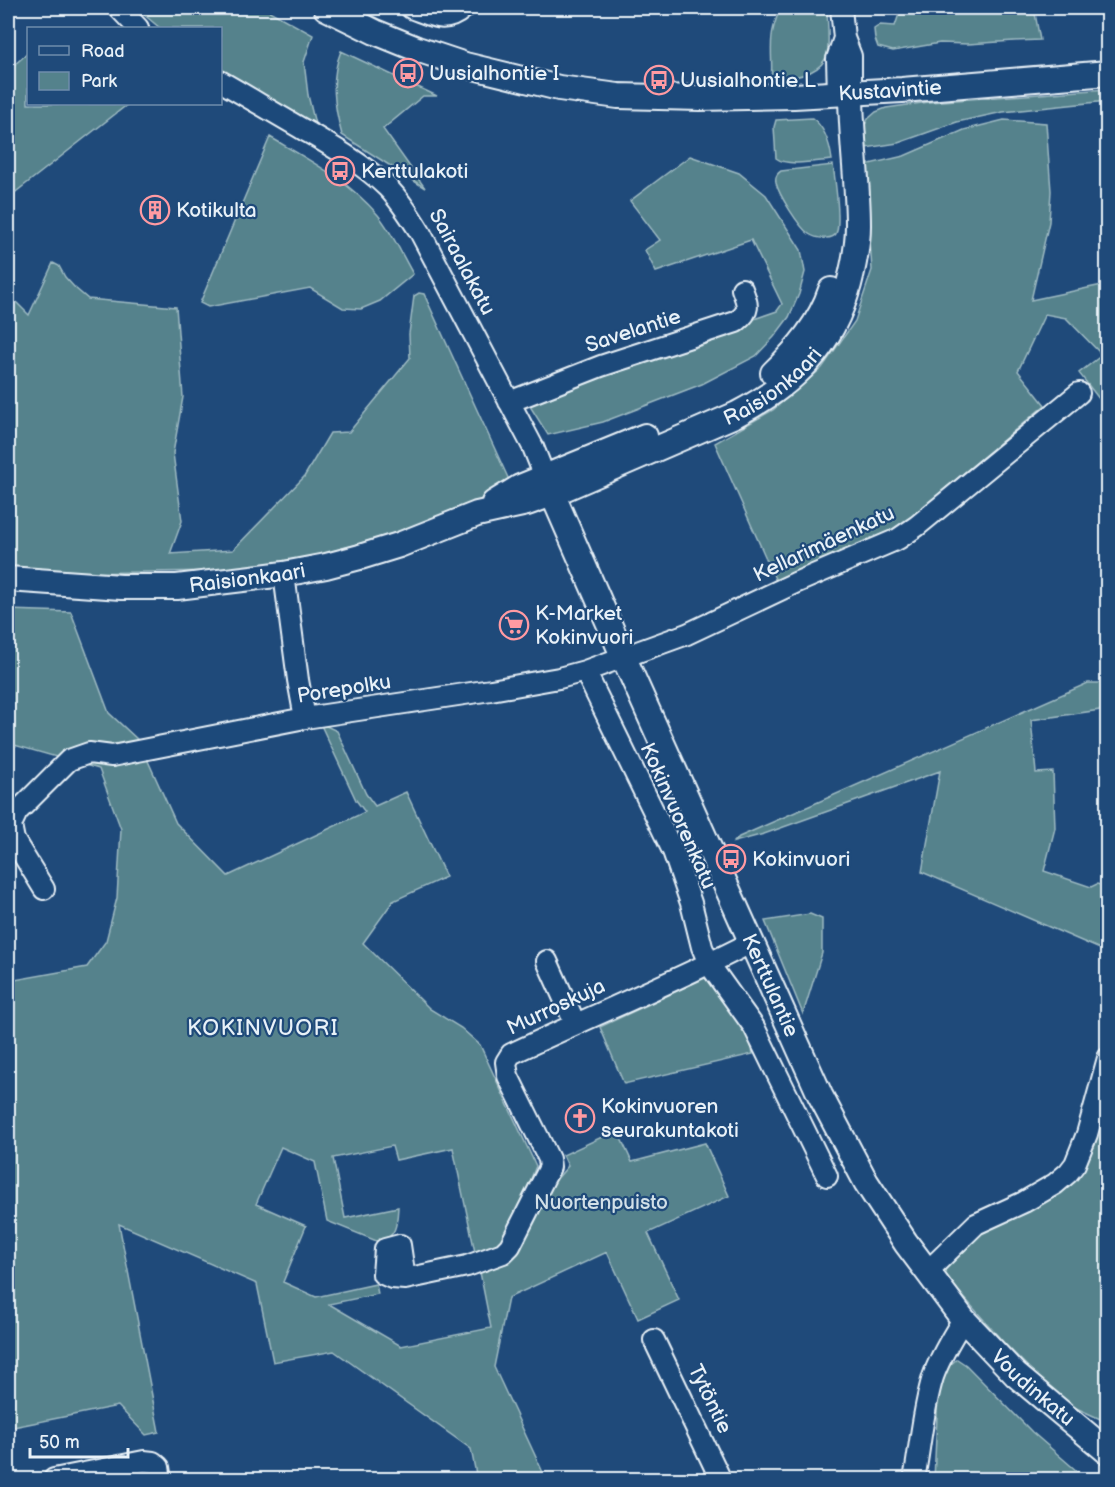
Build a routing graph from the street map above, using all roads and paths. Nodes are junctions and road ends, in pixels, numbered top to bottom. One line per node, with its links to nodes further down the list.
1 (119, 8): 6 (street)
2 (326, 8): 9 (main road, Kustavintie)
3 (411, 8): 4 (street)
4 (464, 8)
5 (841, 8): 9 (street)
6 (137, 27)
7 (1107, 73): 9 (main road, Kustavintie)
8 (222, 82): 12 (street, Sairaalakatu)
9 (845, 93): 13 (main road, Raisionkaari)
10 (742, 289): 12 (street, Savelantie)
11 (1079, 393): 16 (street, Kellarimäenkatu)
12 (509, 402): 13 (street, Sairaalakatu)
13 (549, 485): 14 (main road, Raisionkaari); 16 (main road, Kerttulantie)
14 (284, 574): 15 (main road, Raisionkaari); 18 (street)
15 (8, 579)
16 (624, 658): 17 (street); 20 (main road, Kerttulantie)
17 (585, 671): 18 (street, Porepolku); 22 (street, Kokinvuorenkatu)
18 (305, 718): 19 (street, Porepolku)
19 (44, 889)
20 (752, 942): 22 (street, Murroskuja); 26 (main road, Kerttulantie)
21 (547, 961): 23 (street)
22 (709, 964): 23 (street, Murroskuja); 25 (street, Kokinvuorenkatu)
23 (575, 1023): 27 (street, Murroskuja)
24 (1107, 1058): 26 (street)
25 (827, 1176)
26 (927, 1272): 28 (main road, Kerttulantie)
27 (405, 1279)
28 (963, 1319): 30 (main road, Voudinkatu); 34 (street)
29 (654, 1340): 33 (street, Tytöntie)
30 (1107, 1452)
31 (160, 1473): 32 (street)
32 (54, 1479)
33 (721, 1479)
34 (914, 1479)

